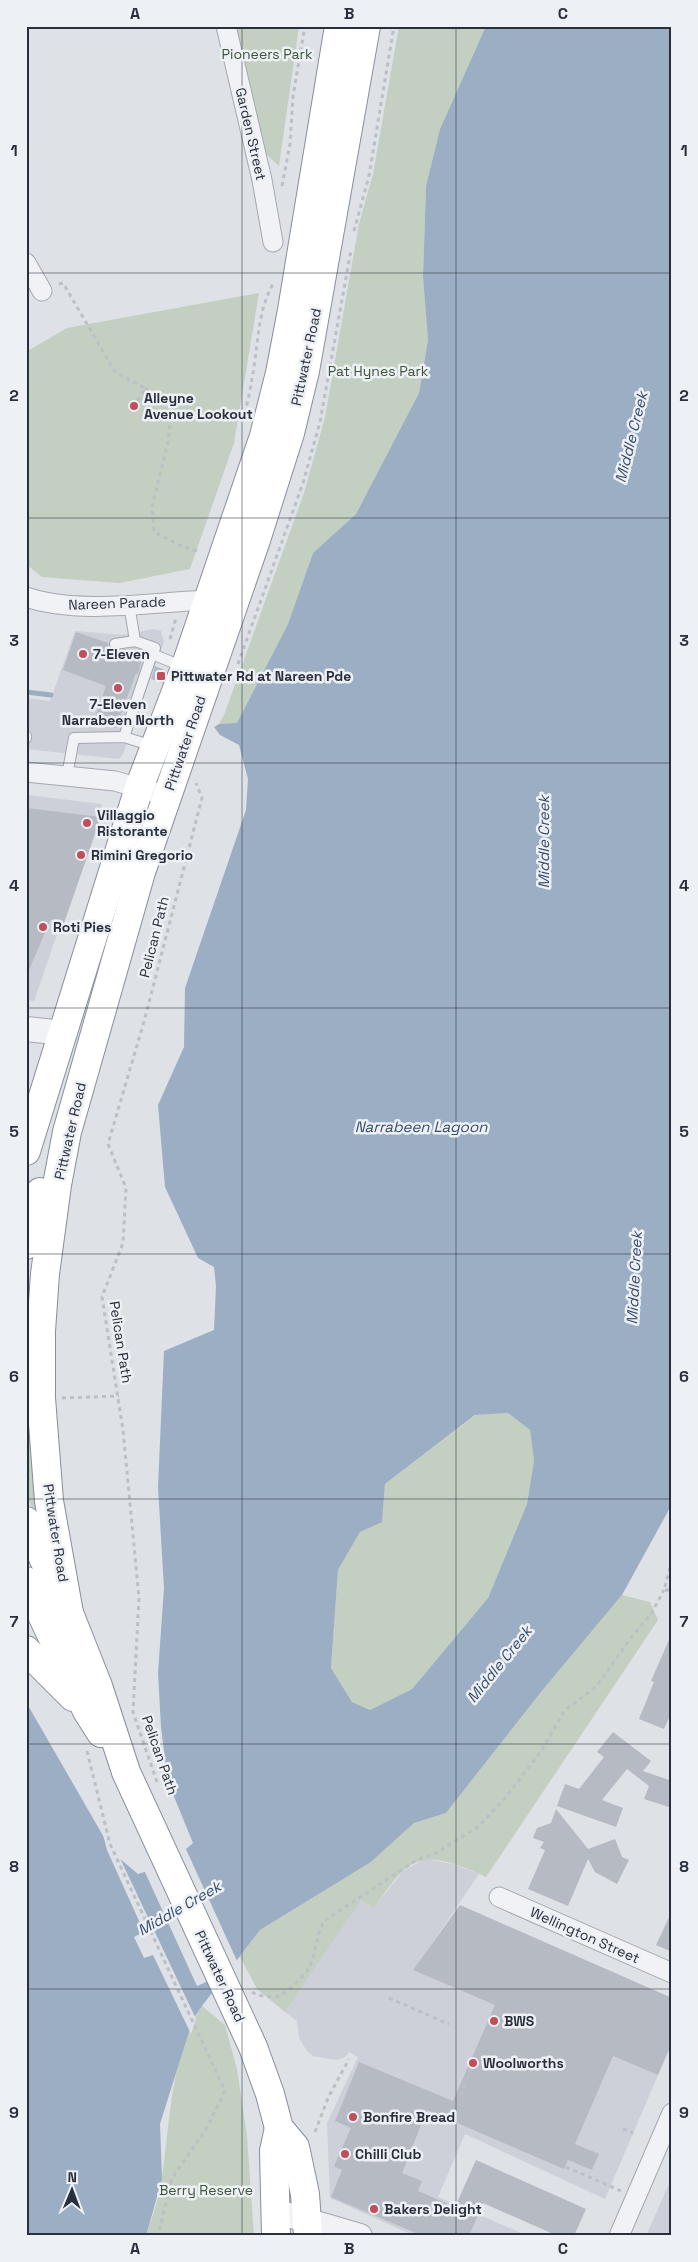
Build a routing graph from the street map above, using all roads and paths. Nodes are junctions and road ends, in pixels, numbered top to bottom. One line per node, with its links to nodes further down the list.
1 (226, 26): 6 (street, Garden Street)
2 (305, 26): 5 (path)
3 (339, 26): 17 (highway, Pittwater Road)
4 (366, 26): 30 (highway, Pittwater Road)
5 (281, 193)
6 (273, 242)
7 (26, 262): 9 (street)
8 (275, 275): 12 (path)
9 (42, 291): 10 (path)
10 (145, 388): 11 (path); 14 (path)
11 (134, 406)
12 (241, 430)
13 (203, 543): 14 (path)
14 (200, 552): 15 (path)
15 (198, 559)
16 (26, 597): 19 (street, Nareen Parade)
17 (209, 600): 18 (street, Nareen Parade); 23 (highway, Pittwater Road)
18 (182, 601): 19 (street, Nareen Parade); 23 (path)
19 (129, 604): 20 (lane)
20 (135, 641): 21 (lane); 22 (lane)
21 (115, 644)
22 (152, 654): 23 (lane); 24 (lane)
23 (175, 664): 25 (highway, Pittwater Road)
24 (124, 737): 25 (lane); 27 (lane)
25 (154, 747): 29 (highway, Pittwater Road)
26 (26, 772): 27 (street)
27 (67, 776): 29 (street)
28 (195, 780): 36 (path, Pelican Path)
29 (139, 788): 30 (street); 32 (highway, Pittwater Road)
30 (167, 796): 33 (highway, Pittwater Road)
31 (26, 1029): 32 (street)
32 (64, 1033): 34 (highway, Pittwater Road)
33 (67, 1132): 35 (highway); 37 (highway, Pittwater Road)
34 (26, 1151)
35 (26, 1244)
36 (119, 1396): 37 (path); 48 (path, Pelican Path)
37 (41, 1398): 43 (highway, Pittwater Road)
38 (26, 1521): 43 (highway, Pittwater Road)
39 (672, 1560): 41 (path)
40 (26, 1581): 45 (highway, Pittwater Road)
41 (664, 1590): 42 (path); 51 (path)
42 (672, 1590)
43 (69, 1613): 47 (highway, Pittwater Road)
44 (26, 1650): 45 (highway)
45 (87, 1711): 47 (highway, Pittwater Road)
46 (83, 1746): 66 (path)
47 (126, 1772): 58 (highway, Pittwater Road)
48 (159, 1787)
49 (499, 1897): 50 (street, Wellington Street)
50 (672, 1973)
51 (258, 1996)
52 (389, 1998): 53 (path)
53 (449, 2024)
54 (349, 2059): 60 (path)
55 (473, 2063): 56 (path)
56 (461, 2095)
57 (672, 2113): 68 (street)
58 (279, 2128): 64 (highway, Pittwater Road); 65 (highway, Pittwater Road)
59 (623, 2129): 61 (path)
60 (315, 2132)
61 (633, 2133)
62 (566, 2167): 63 (path)
63 (606, 2184)
64 (276, 2223): 65 (street)
65 (308, 2227): 67 (street)
66 (158, 2236)
67 (360, 2236)
68 (619, 2236)

